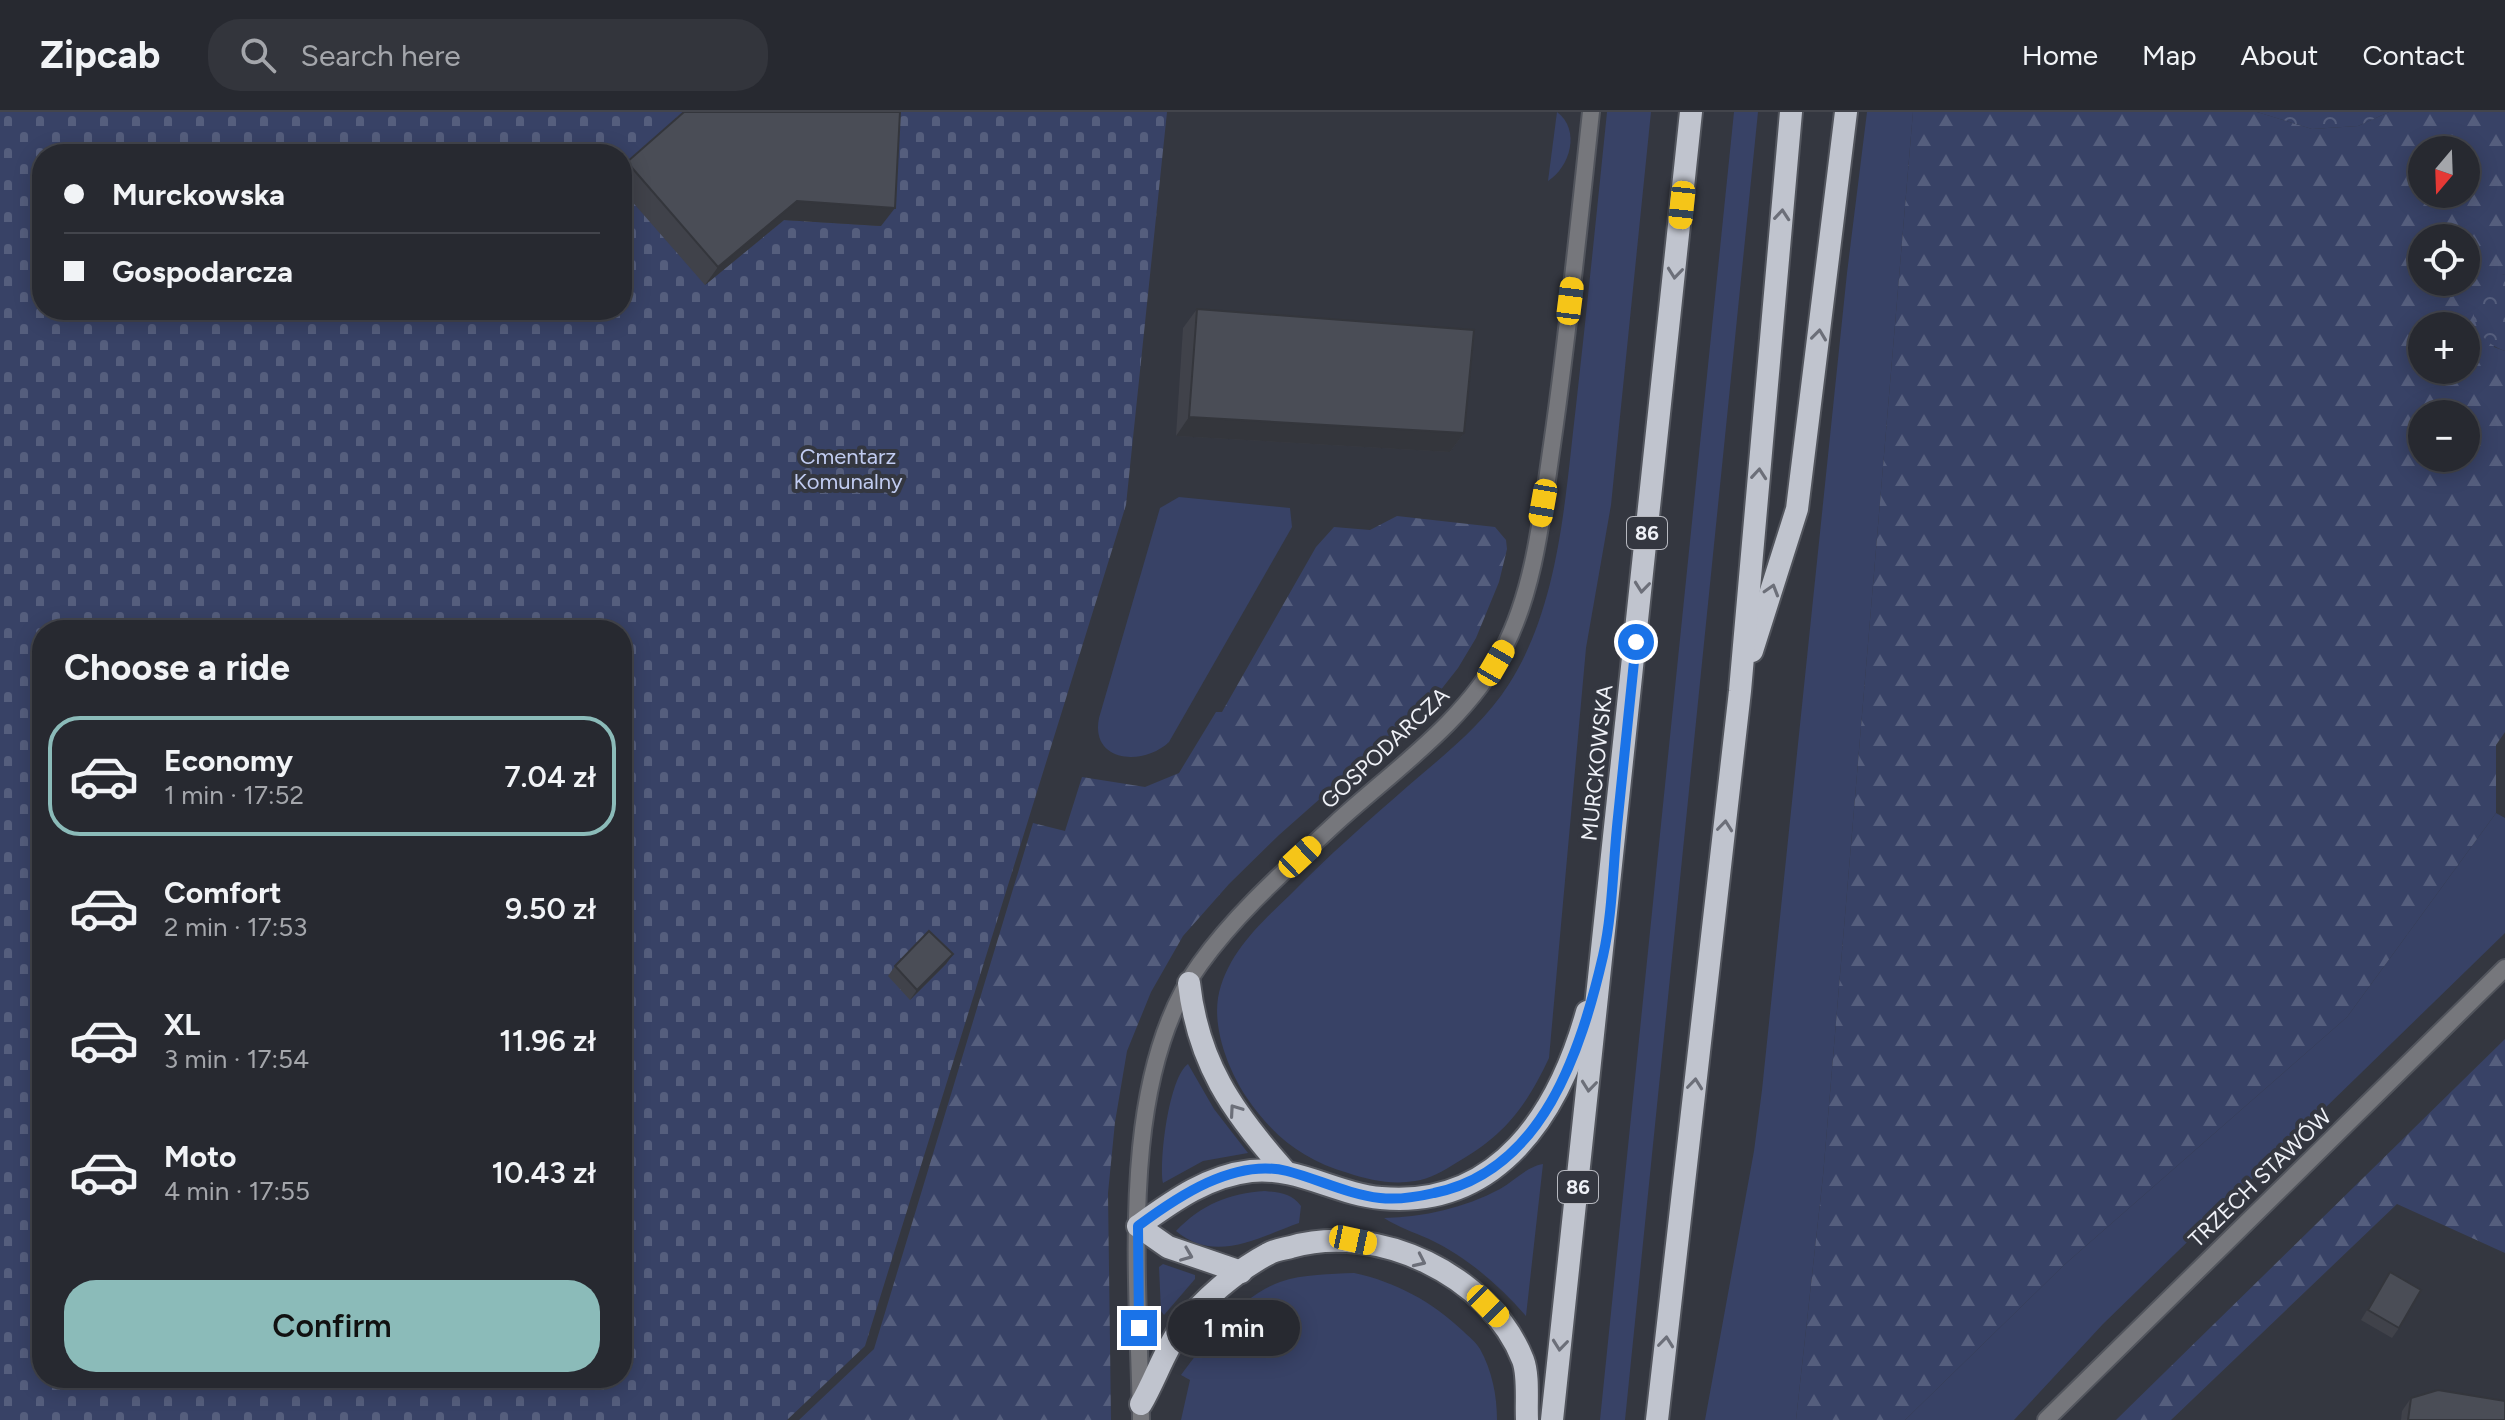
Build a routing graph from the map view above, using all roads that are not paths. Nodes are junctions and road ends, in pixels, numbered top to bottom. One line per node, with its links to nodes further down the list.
1 (1591, 112): 8 (street, GOSPODARCZA)
2 (1691, 112): 6 (highway, MURCKOWSKA / 86, one-way to 6)
3 (1791, 112): 5 (highway, one-way to 3)
4 (1846, 112): 5 (highway, one-way to 4)
5 (1740, 691): 15 (highway, one-way to 5)
6 (1603, 953): 9 (highway); 14 (highway, MURCKOWSKA / 86, one-way to 14)
7 (2505, 968): 16 (street, TRZECH STAWÓW)
8 (1189, 983): 9 (highway, one-way to 8); 10 (street, GOSPODARCZA)
9 (1284, 1170): 10 (highway)
10 (1138, 1226): 11 (highway, one-way to 11); 12 (street, GOSPODARCZA)
11 (1241, 1272): 12 (highway); 13 (highway, one-way to 13)
12 (1141, 1412)
13 (1527, 1420)
14 (1552, 1420)
15 (1657, 1420)
16 (2046, 1420)

